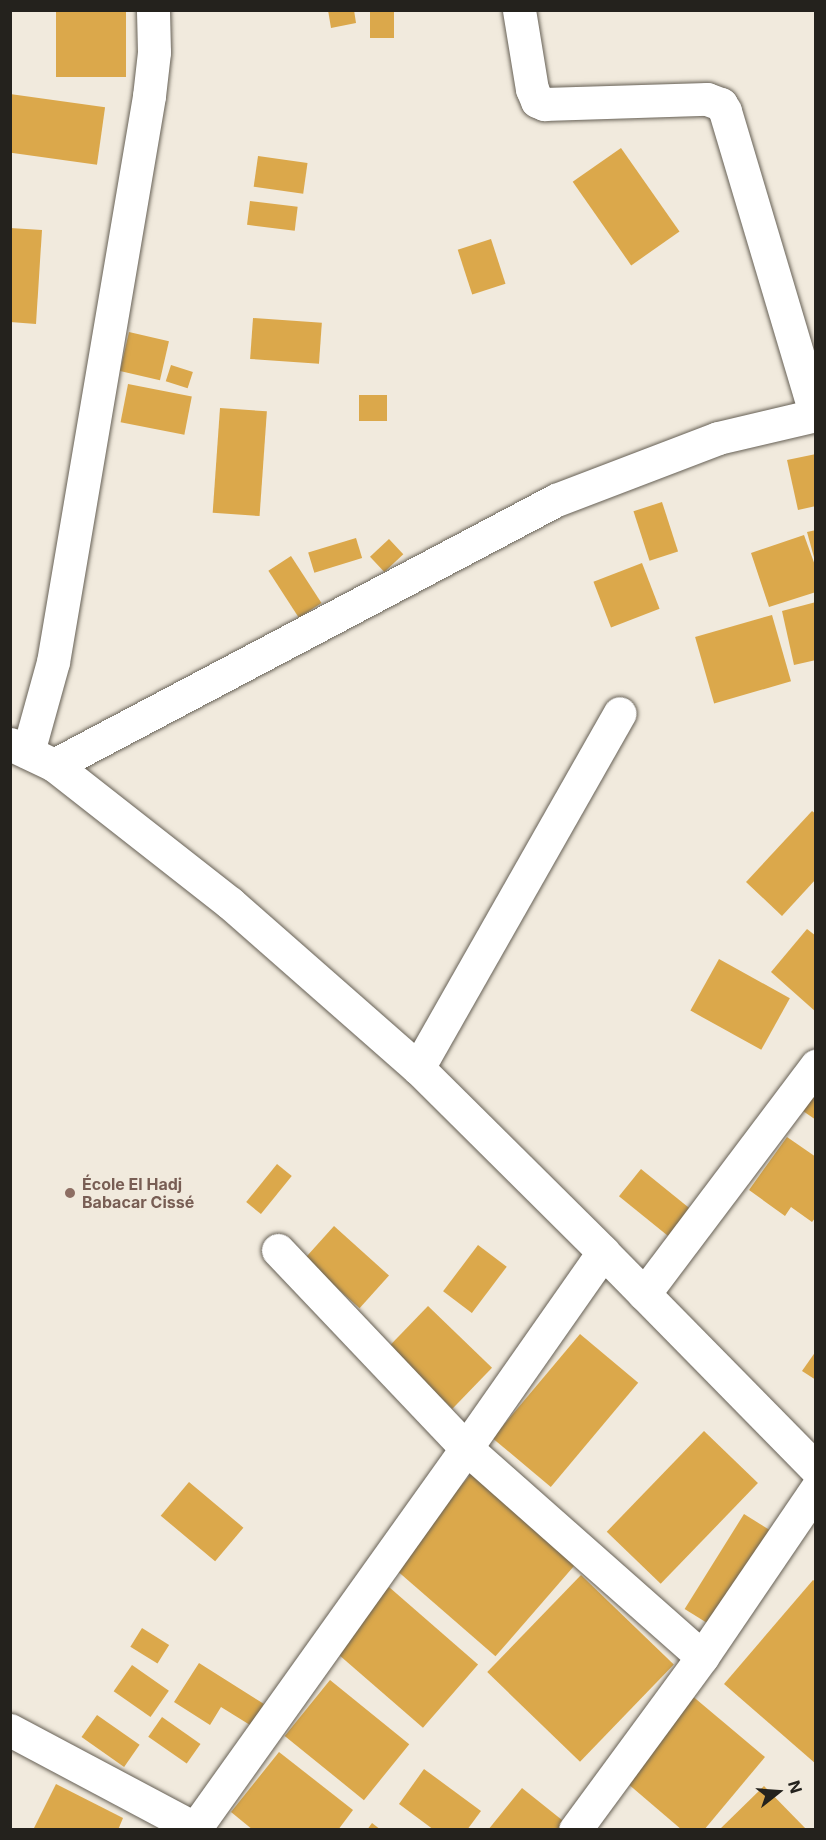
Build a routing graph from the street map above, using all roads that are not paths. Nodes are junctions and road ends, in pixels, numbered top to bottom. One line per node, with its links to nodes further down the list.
1 (153, 10): 5 (street)
2 (519, 10): 3 (street)
3 (815, 416): 5 (street)
4 (620, 713): 7 (street)
5 (31, 754): 7 (street)
6 (816, 1066): 10 (street)
7 (418, 1068): 9 (street)
8 (278, 1250): 11 (street)
9 (603, 1251): 10 (street); 11 (street)
10 (645, 1294): 12 (street)
11 (466, 1448): 14 (street); 16 (street)
12 (816, 1469)
13 (816, 1489): 14 (street)
14 (702, 1657): 17 (street)
15 (10, 1730): 16 (street)
16 (195, 1829)
17 (575, 1830)

